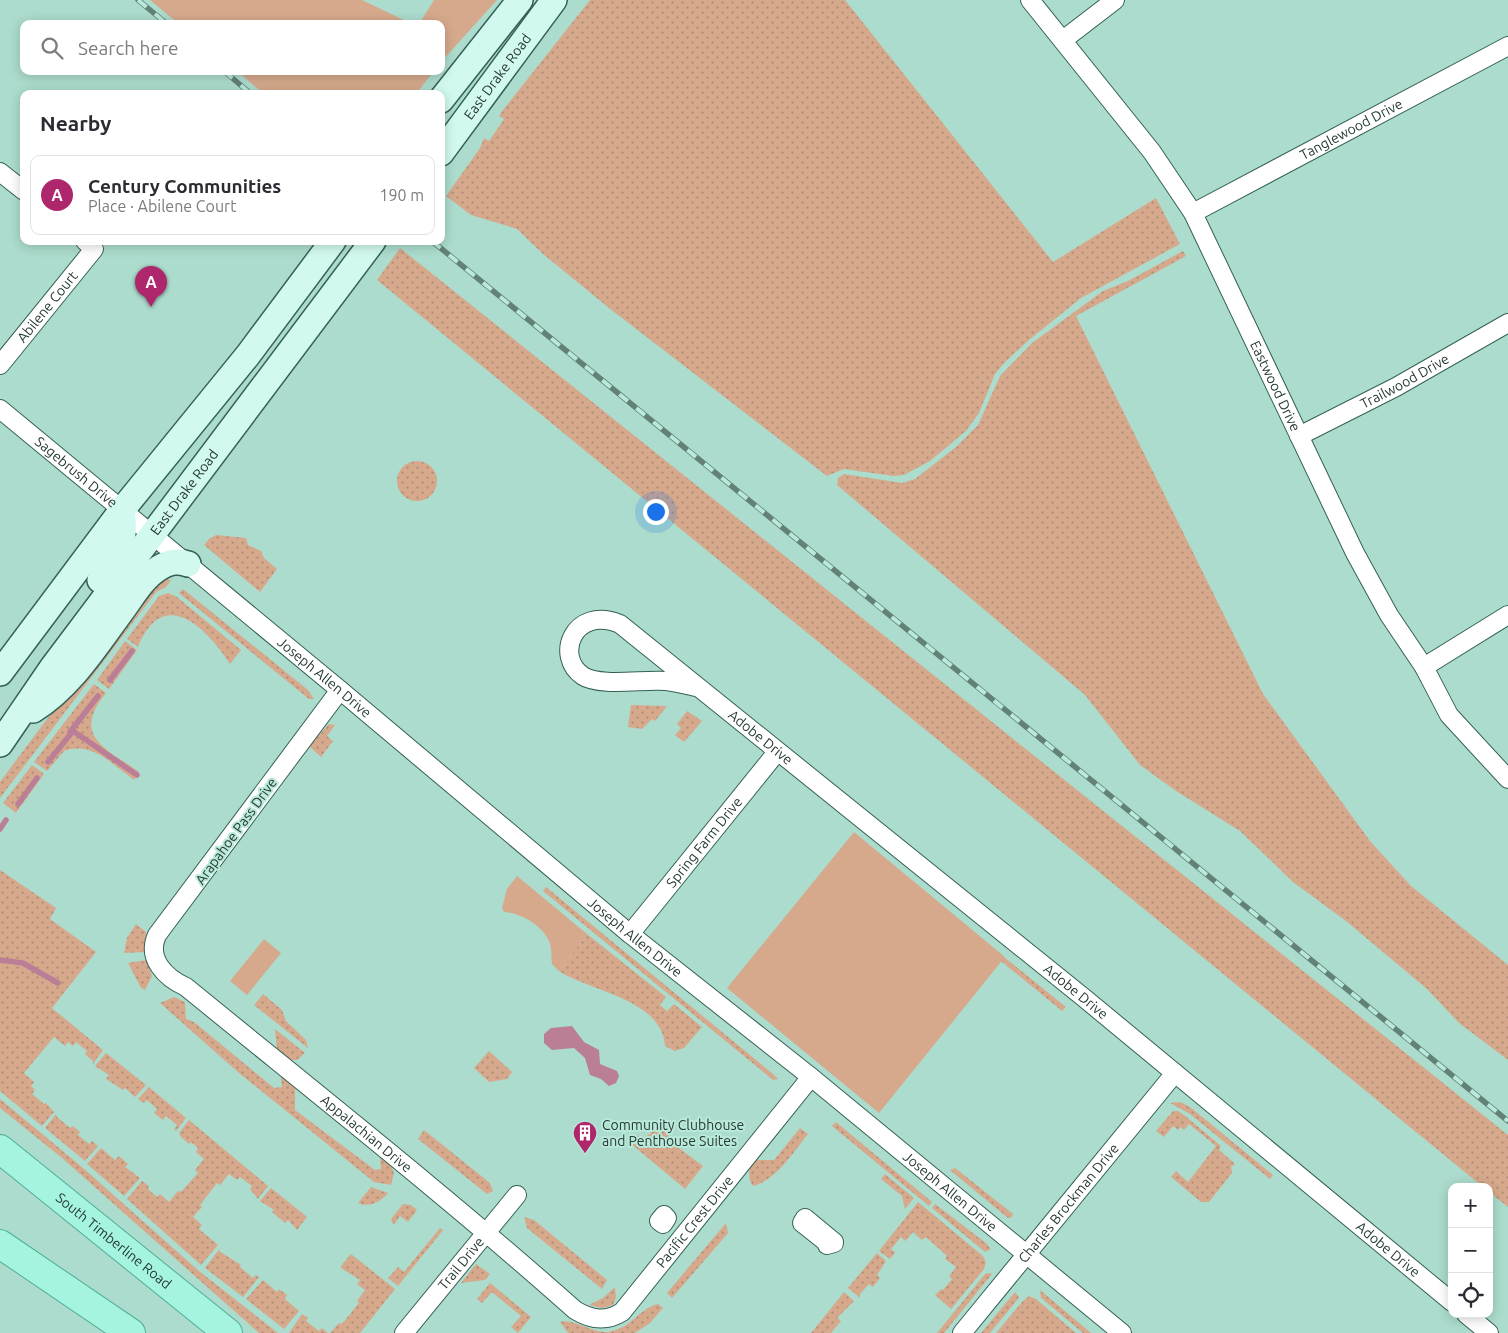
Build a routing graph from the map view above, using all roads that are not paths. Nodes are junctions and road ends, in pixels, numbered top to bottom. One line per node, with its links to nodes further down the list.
1 (520, 0): 9 (main road, East Drake Road)
2 (536, 0): 8 (main road)
3 (554, 0): 8 (main road, East Drake Road)
4 (1030, 0): 6 (street, Eastwood Drive)
5 (1115, 0): 6 (street)
6 (1063, 40): 13 (street, Eastwood Drive)
7 (1508, 46): 13 (street, Tanglewood Drive)
8 (494, 82): 10 (main road, East Drake Road)
9 (445, 95)
10 (445, 148)
11 (0, 172): 12 (street)
12 (20, 189)
13 (1193, 213): 21 (street, Eastwood Drive)
14 (90, 245): 19 (street, Abilene Court)
15 (330, 245): 17 (main road)
16 (370, 245): 23 (main road, East Drake Road)
17 (296, 290): 22 (main road); 23 (main road)
18 (1508, 323): 21 (street, Trailwood Drive)
19 (0, 365)
20 (0, 409): 22 (street, Sagebrush Drive)
21 (1299, 436): 26 (street, Eastwood Drive)
22 (122, 510): 23 (street, Sagebrush Drive); 27 (main road); 30 (main road)
23 (153, 536): 24 (street, Joseph Allen Drive); 30 (main road, East Drake Road)
24 (188, 564): 29 (street, Joseph Allen Drive); 30 (main road)
25 (1508, 615): 26 (street)
26 (1424, 667): 33 (street, Eastwood Drive)
27 (0, 673)
28 (696, 687): 28 (street, Adobe Drive); 32 (street, Adobe Drive)
29 (340, 690): 34 (street, Joseph Allen Drive); 35 (street, Arapahoe Pass Drive)
30 (20, 716): 31 (main road, East Drake Road)
31 (0, 744)
32 (777, 752): 34 (street, Spring Farm Drive); 36 (street, Adobe Drive)
33 (1508, 779)
34 (630, 934): 37 (street, Joseph Allen Drive)
35 (167, 977): 40 (street, Appalachian Drive)
36 (1175, 1073): 42 (street, Charles Brockman Drive); 44 (street, Adobe Drive)
37 (810, 1077): 42 (street, Joseph Allen Drive); 43 (street, Pacific Crest Drive)
38 (0, 1149): 47 (main road, South Timberline Road)
39 (517, 1195): 40 (street, Trail Drive)
40 (485, 1233): 43 (street, Appalachian Drive); 48 (street, Trail Drive)
41 (0, 1244): 46 (main road)
42 (1026, 1255): 49 (street, Charles Brockman Drive); 50 (street, Joseph Allen Drive)
43 (560, 1297)
44 (1448, 1299)
45 (1471, 1318): 51 (street)
46 (131, 1333)
47 (228, 1333)
48 (404, 1333)
49 (962, 1333)
50 (1122, 1333)
51 (1489, 1333)

